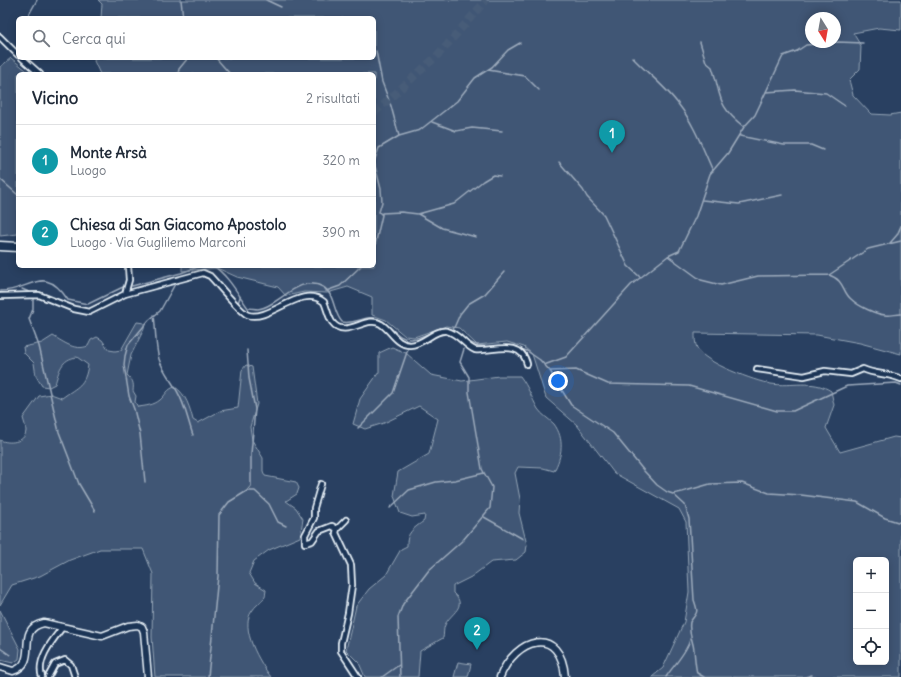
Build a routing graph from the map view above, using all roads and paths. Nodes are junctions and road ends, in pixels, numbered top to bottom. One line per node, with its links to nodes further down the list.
1 (0, 37): 2 (street)
2 (16, 53)
3 (24, 60): 4 (street)
4 (38, 72)
5 (0, 246): 6 (highway)
6 (16, 247)
7 (128, 268): 8 (street)
8 (125, 294): 9 (street); 10 (street)
9 (0, 296)
10 (527, 364)
11 (757, 369): 12 (street)
12 (901, 379)
13 (320, 484): 15 (street)
14 (346, 520): 15 (street)
15 (337, 529): 22 (street)
16 (62, 628): 17 (street); 18 (street); 21 (street)
17 (0, 667)
18 (42, 677)
19 (48, 677): 20 (street)
20 (75, 677)
21 (148, 677)
22 (358, 677)
23 (500, 677): 24 (street)
24 (566, 677)

